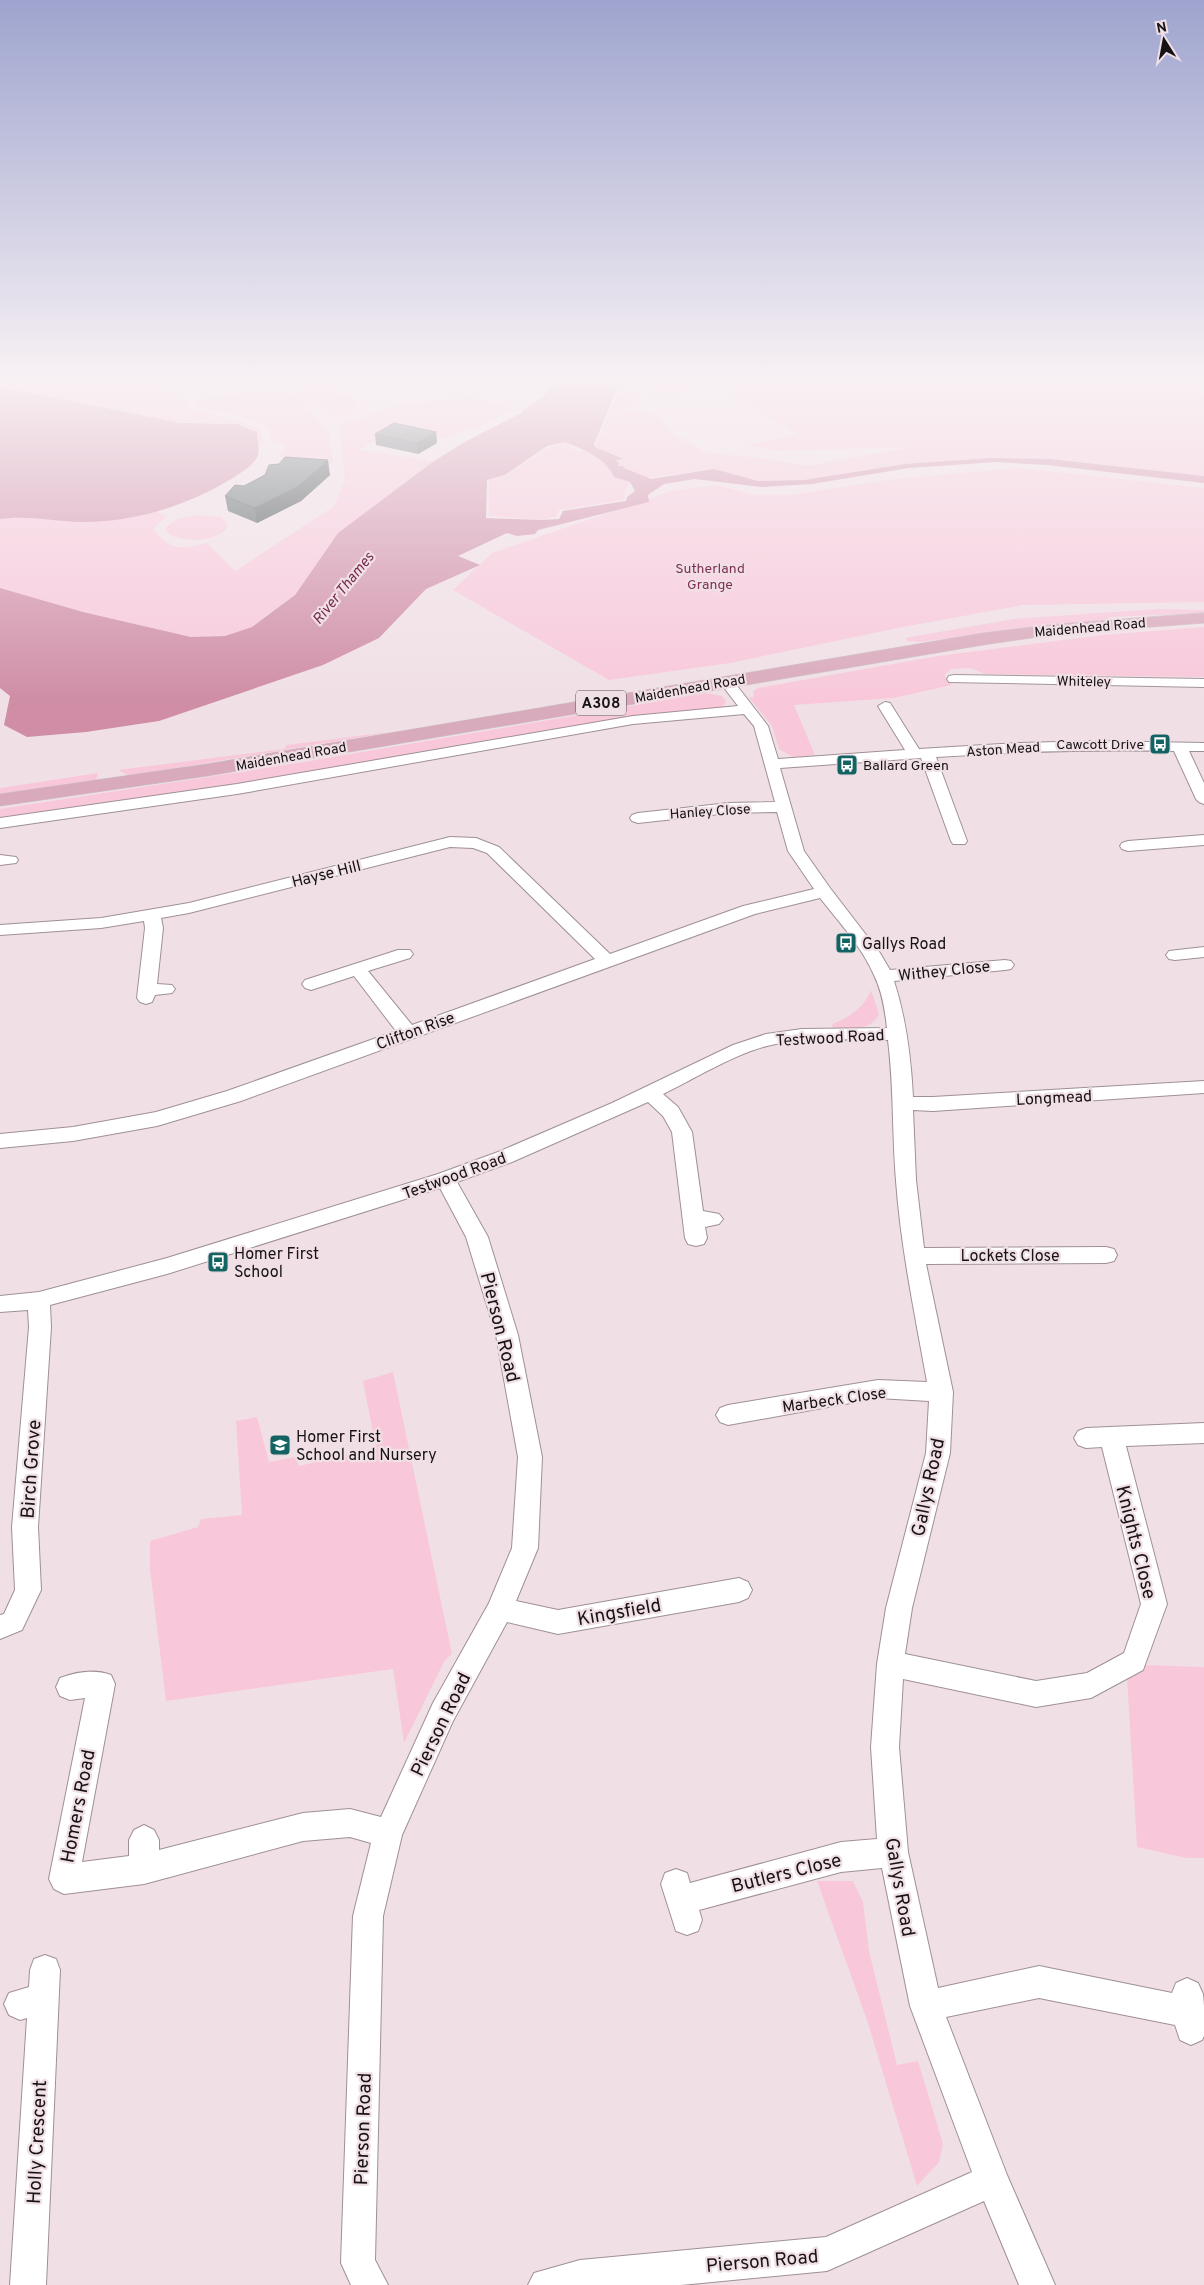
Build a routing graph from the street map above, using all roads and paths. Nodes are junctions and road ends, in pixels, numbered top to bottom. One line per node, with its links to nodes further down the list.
1 (1204, 618): 3 (main road, Maidenhead Road / A308)
2 (960, 677): 4 (street, Whiteley)
3 (726, 682): 5 (street, Gallys Road); 12 (main road, Maidenhead Road / A308)
4 (1204, 683)
5 (747, 709): 10 (street, Gallys Road); 15 (street, Maidenhead Road)
6 (885, 713): 9 (street)
7 (1179, 746): 8 (street, Aston Mead); 9 (street, Aston Mead); 11 (street)
8 (1204, 747)
9 (921, 755): 10 (street, Aston Mead); 17 (street)
10 (773, 764): 13 (street, Gallys Road)
11 (1204, 799)
12 (0, 800)
13 (783, 807): 14 (street, Hanley Close); 19 (street, Gallys Road)
14 (638, 819)
15 (0, 823)
16 (1204, 840): 18 (street)
17 (959, 841)
18 (1128, 845)
19 (824, 892): 25 (street, Clifton Rise); 28 (street, Gallys Road)
20 (152, 915): 21 (street, Hayse Hill); 25 (street, Hayse Hill); 30 (street)
21 (0, 930)
22 (1204, 952): 24 (street)
23 (404, 954): 27 (street)
24 (1175, 954)
25 (608, 961): 31 (street, Clifton Rise)
26 (1005, 965): 28 (street, Withey Close)
27 (358, 970): 29 (street); 31 (street)
28 (884, 976): 32 (street, Gallys Road)
29 (310, 984)
30 (166, 989)
31 (408, 1033): 36 (street, Clifton Rise)
32 (898, 1034): 34 (street, Testwood Road); 35 (street, Gallys Road)
33 (1204, 1087): 35 (street, Longmead)
34 (650, 1092): 37 (street, Testwood Road); 38 (street)
35 (903, 1103): 40 (street, Gallys Road)
36 (0, 1140)
37 (445, 1179): 41 (street, Testwood Road); 47 (street, Pierson Road)
38 (700, 1226)
39 (1106, 1255): 40 (street, Lockets Close)
40 (914, 1256): 43 (street, Gallys Road)
41 (38, 1300): 42 (street, Testwood Road); 48 (street, Birch Grove)
42 (0, 1304)
43 (941, 1392): 44 (street, Marbeck Close); 49 (street, Gallys Road)
44 (728, 1415)
45 (1204, 1433): 49 (street, Knights Close)
46 (739, 1591): 47 (street, Kingsfield)
47 (500, 1609): 51 (street, Pierson Road)
48 (0, 1627)
49 (890, 1664): 53 (street, Gallys Road)
50 (70, 1687): 54 (street, Homers Road)
51 (388, 1833): 54 (street, Homers Road); 61 (street, Pierson Road)
52 (144, 1840): 54 (street)
53 (893, 1852): 55 (street, Butlers Close); 57 (street, Gallys Road)
54 (144, 1869)
55 (681, 1901)
56 (37, 1991): 60 (street, Holly Crescent)
57 (926, 2006): 58 (street); 59 (street, Gallys Road)
58 (1189, 2012)
59 (992, 2180): 62 (street, Pierson Road); 63 (street, Gallys Road)
60 (28, 2285)
61 (370, 2285)
62 (546, 2285)
63 (1037, 2285)

